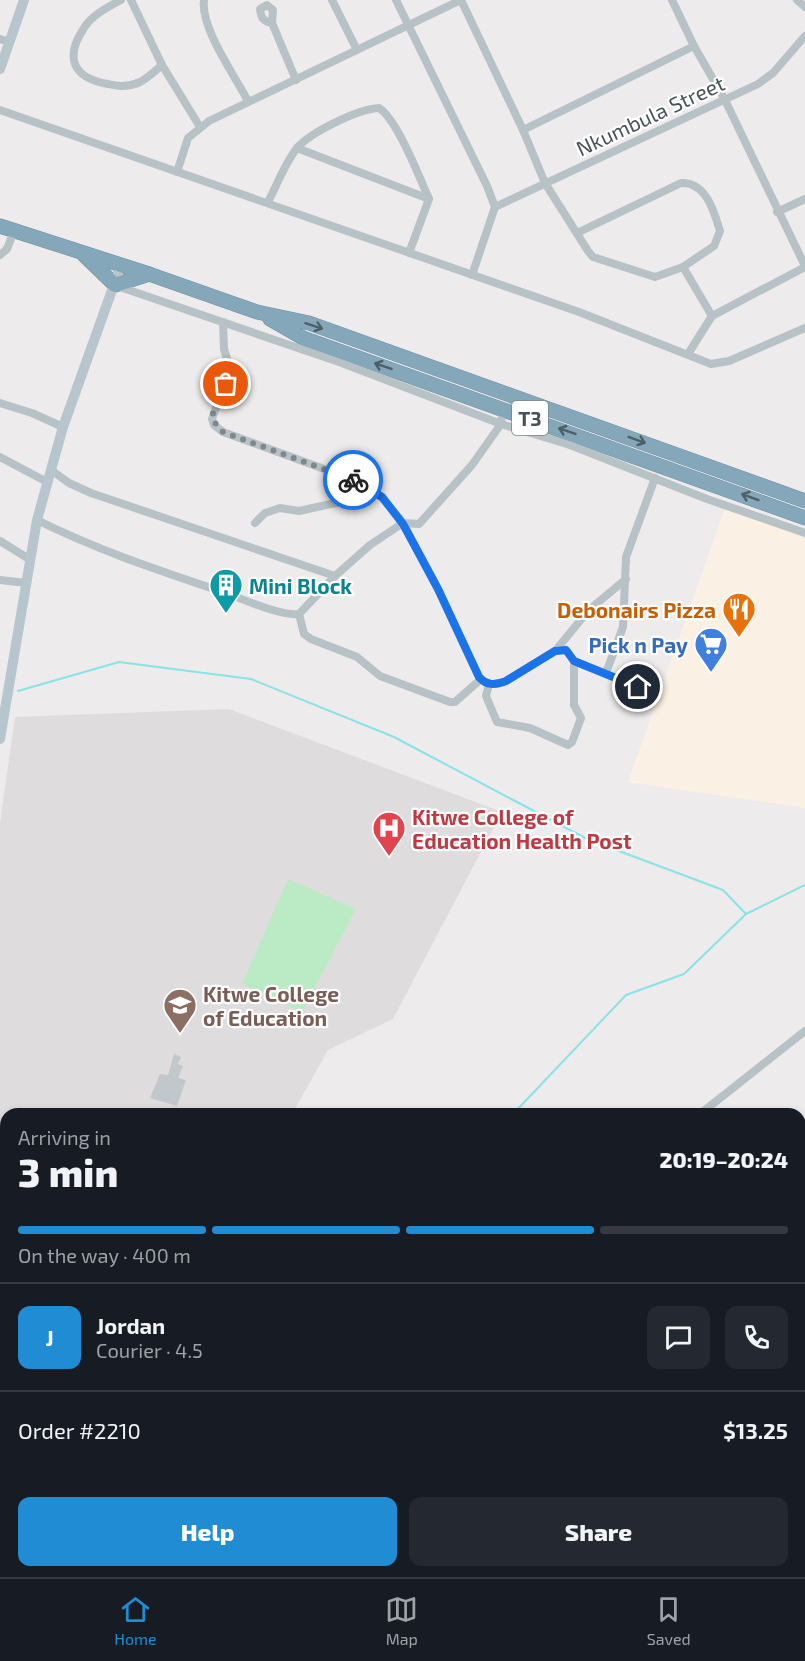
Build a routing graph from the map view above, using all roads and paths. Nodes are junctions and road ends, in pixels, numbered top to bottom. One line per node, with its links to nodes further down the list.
1 (24, 0): 14 (street)
2 (121, 0): 17 (street)
3 (131, 0): 17 (street)
4 (204, 0): 21 (street)
5 (332, 0): 16 (street)
6 (396, 0): 12 (street)
7 (461, 0): 12 (street); 24 (street)
8 (672, 0): 15 (street)
9 (797, 0): 10 (street)
10 (805, 7)
11 (272, 23): 19 (street)
12 (408, 27): 16 (street); 31 (street)
13 (805, 36): 20 (street, Nkumbula Street)
14 (5, 40): 18 (street)
15 (693, 46): 20 (street); 24 (street)
16 (357, 50): 19 (street)
17 (162, 65): 23 (street)
18 (0, 69)
19 (296, 80): 21 (street)
20 (725, 100): 27 (street, Nkumbula Street); 32 (street)
21 (248, 101): 23 (street)
22 (0, 110): 26 (street)
23 (200, 127): 26 (street)
24 (523, 130): 27 (street)
25 (297, 148): 28 (street); 28 (street); 30 (street)
26 (177, 172): 30 (street)
27 (545, 183): 31 (street, Nkumbula Street); 35 (street)
28 (429, 199): 37 (street)
29 (805, 199): 32 (street)
30 (268, 202): 37 (street)
31 (495, 207): 43 (street)
32 (777, 212): 40 (street)
33 (0, 226): 34 (highway, T3)
34 (14, 231): 36 (highway, T3); 38 (street)
35 (577, 233): 41 (street); 41 (street)
36 (81, 252): 39 (highway, T3); 44 (highway)
37 (409, 253): 43 (street)
38 (0, 255)
39 (121, 265): 42 (highway, T3); 44 (street)
40 (805, 266): 46 (street)
41 (682, 267): 46 (street)
42 (150, 274): 44 (highway); 45 (highway, T3)
43 (472, 275): 49 (street)
44 (115, 285): 47 (street); 54 (street)
45 (257, 312): 50 (highway, T3, one-way to 50); 52 (highway, T3, one-way to 45)
46 (712, 316): 49 (street)
47 (223, 322): 53 (street); 59 (street)
48 (805, 328): 49 (street)
49 (688, 354)
50 (504, 393): 52 (street); 60 (highway, T3, one-way to 60)
51 (0, 403): 54 (street)
52 (503, 408): 53 (street); 61 (highway, T3, one-way to 52)
53 (501, 424): 57 (street); 64 (street)
54 (63, 427): 56 (street)
55 (0, 457): 58 (street)
56 (51, 470): 58 (street); 68 (street)
57 (655, 478): 65 (street); 69 (street)
58 (47, 482): 62 (street)
59 (377, 494): 63 (street); 64 (street)
60 (805, 501)
61 (805, 518)
62 (37, 520): 67 (street); 72 (street)
63 (255, 523)
64 (403, 524): 68 (street); 76 (street)
65 (805, 533)
66 (0, 541): 67 (street)
67 (29, 559): 71 (street)
68 (335, 576): 72 (street)
69 (626, 579): 73 (street); 75 (street)
70 (0, 580): 71 (street)
71 (26, 583): 79 (street)
72 (299, 614): 76 (street)
73 (555, 651): 74 (street); 77 (street)
74 (574, 661): 75 (street); 77 (street)
75 (606, 673): 78 (street)
76 (481, 679): 77 (street)
77 (489, 684)
78 (654, 694)
79 (0, 739)
80 (805, 1031): 81 (street)
81 (707, 1108)

